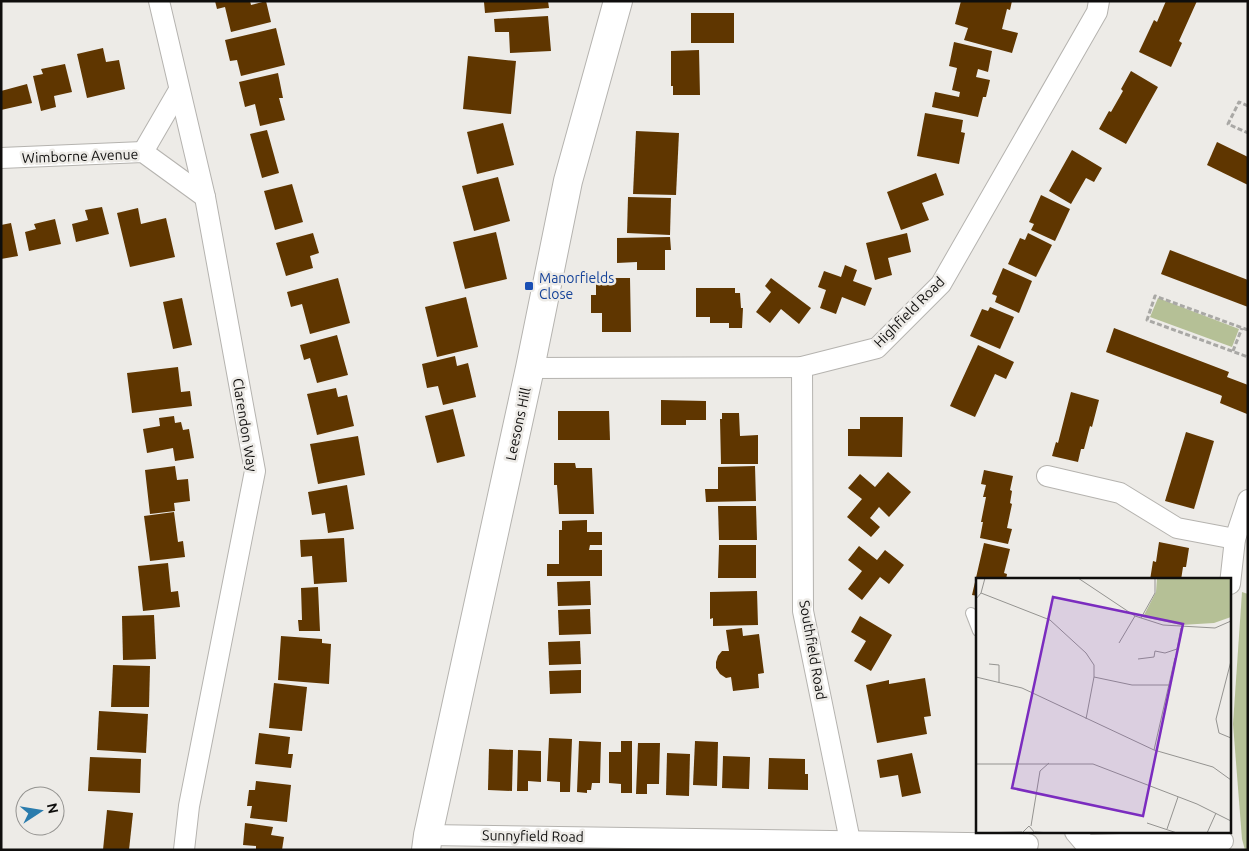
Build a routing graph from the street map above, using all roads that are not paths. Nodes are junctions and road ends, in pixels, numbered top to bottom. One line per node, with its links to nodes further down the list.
1 (159, 1): 4 (street, Clarendon Way)
2 (618, 1): 9 (street, Leesons Hill)
3 (1099, 1): 8 (street, Highfield Road)
4 (179, 90): 5 (street); 7 (street, Clarendon Way)
5 (143, 152): 6 (street, Wimborne Avenue); 7 (street, Wimborne Avenue)
6 (1, 158)
7 (205, 197): 23 (street, Clarendon Way)
8 (802, 367): 9 (street, Highfield Road); 19 (street, Southfield Road)
9 (530, 368): 21 (street, Leesons Hill)
10 (1047, 476): 12 (street)
11 (1248, 500): 12 (street)
12 (1235, 539): 13 (street)
13 (1231, 578)
14 (1232, 583): 15 (street)
15 (1248, 586)
16 (971, 613): 17 (lane)
17 (976, 627)
18 (1077, 834): 20 (street)
19 (850, 841): 21 (street, Sunnyfield Road); 22 (street, Sunnyfield Road)
20 (1224, 841)
21 (427, 842)
22 (1028, 844)
23 (184, 850)

